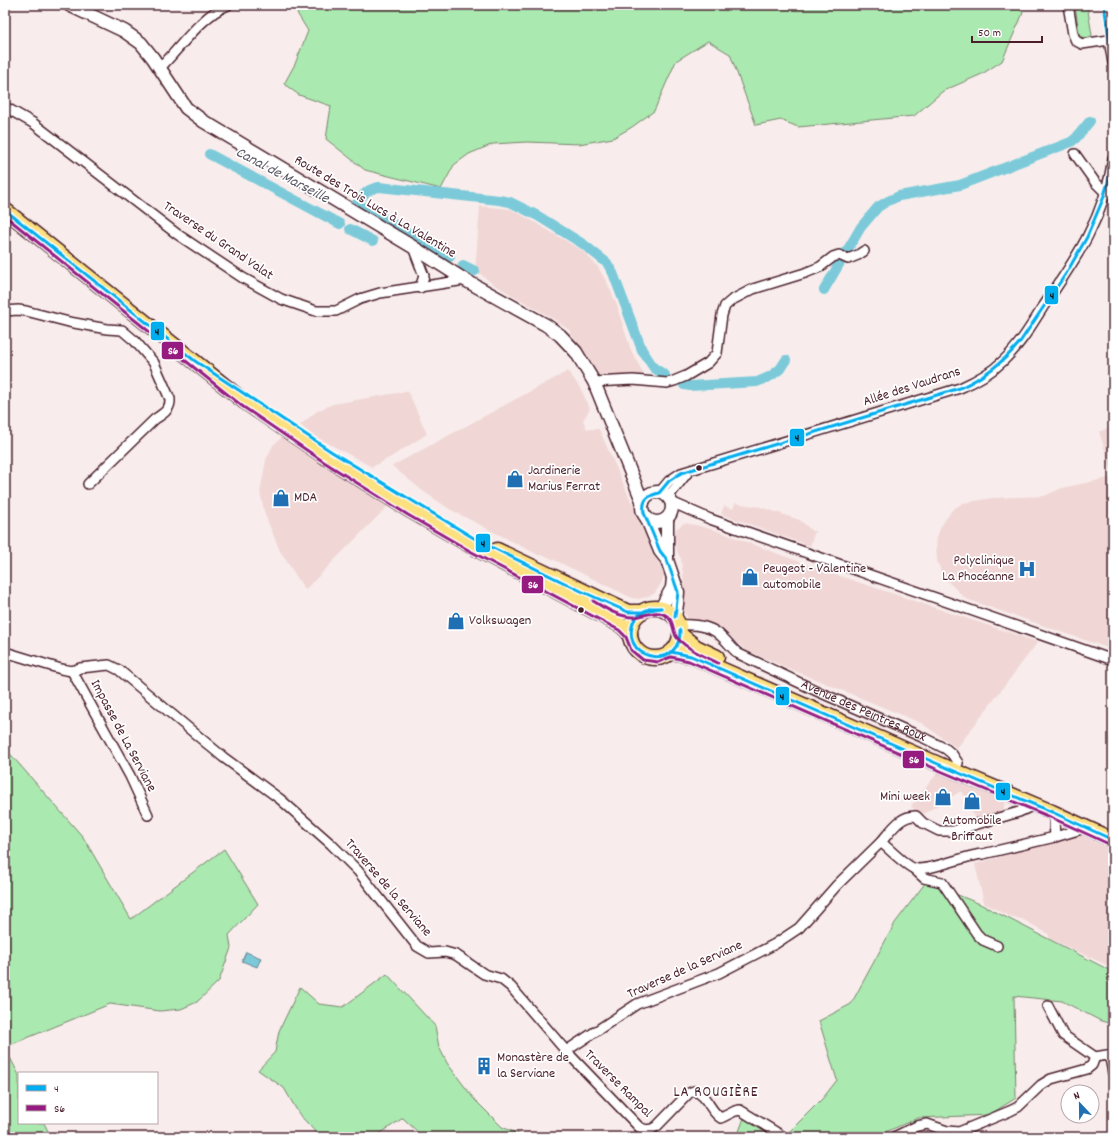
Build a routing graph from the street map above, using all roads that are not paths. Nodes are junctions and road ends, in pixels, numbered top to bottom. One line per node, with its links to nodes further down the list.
1 (69, 5): 5 (street, Route des Trois Lucs à La Valentine)
2 (228, 5): 5 (street)
3 (1068, 5): 4 (street)
4 (1113, 62)
5 (160, 68): 11 (street, Route des Trois Lucs à La Valentine)
6 (5, 107): 14 (street, Traverse du Grand Valat)
7 (1075, 154): 9 (street)
8 (1113, 158): 9 (street, Allée des Vaudrans)
9 (1109, 192): 20 (street, Allée des Vaudrans)
10 (5, 210): 16 (main road)
11 (414, 247): 13 (street, Route des Trois Lucs à La Valentine); 14 (street)
12 (864, 251): 17 (street)
13 (465, 280): 14 (street, Traverse du Grand Valat); 17 (street, Route des Trois Lucs à La Valentine)
14 (420, 288)
15 (5, 311): 19 (street)
16 (195, 361): 27 (main road); 29 (main road)
17 (594, 382): 18 (street, Route des Trois Lucs à La Valentine)
18 (629, 466): 20 (street, Route des Trois Lucs à La Valentine); 21 (street, Route des Trois Lucs à La Valentine)
19 (88, 484)
20 (663, 496): 21 (street); 23 (street); 32 (street, Route des Trois Lucs à La Valentine)
21 (643, 503): 22 (street)
22 (646, 517): 23 (street); 24 (street)
23 (667, 518): 24 (street)
24 (667, 560): 25 (street)
25 (673, 577): 26 (street); 28 (street)
26 (661, 608): 27 (main road); 28 (main road)
27 (642, 612): 29 (main road)
28 (678, 626): 31 (main road); 34 (main road, Avenue des Peintres Roux); 34 (street, Avenue des Peintres Roux)
29 (630, 634): 31 (main road)
30 (5, 652): 33 (street, Traverse de la Serviane)
31 (671, 652): 35 (main road, Avenue des Peintres Roux)
32 (1113, 660)
33 (72, 671): 37 (street, Impasse de La Serviane); 46 (street, Traverse de la Serviane)
34 (958, 763): 39 (main road, Avenue des Peintres Roux)
35 (1034, 805): 36 (main road, Avenue des Peintres Roux); 42 (street, Traverse de la Serviane)
36 (1052, 812): 38 (main road, Avenue des Peintres Roux); 40 (street)
37 (148, 815)
38 (1085, 828): 40 (street); 41 (main road, Avenue des Peintres Roux)
39 (1113, 830)
40 (1055, 837): 43 (street)
41 (1113, 840)
42 (882, 842): 43 (street); 46 (street, Traverse de la Serviane)
43 (913, 868): 44 (street)
44 (997, 946)
45 (1048, 1006): 47 (street)
46 (566, 1051): 49 (street, Traverse Rampal)
47 (1095, 1057): 48 (street); 50 (street)
48 (1113, 1073)
49 (784, 1137)
50 (894, 1137)

